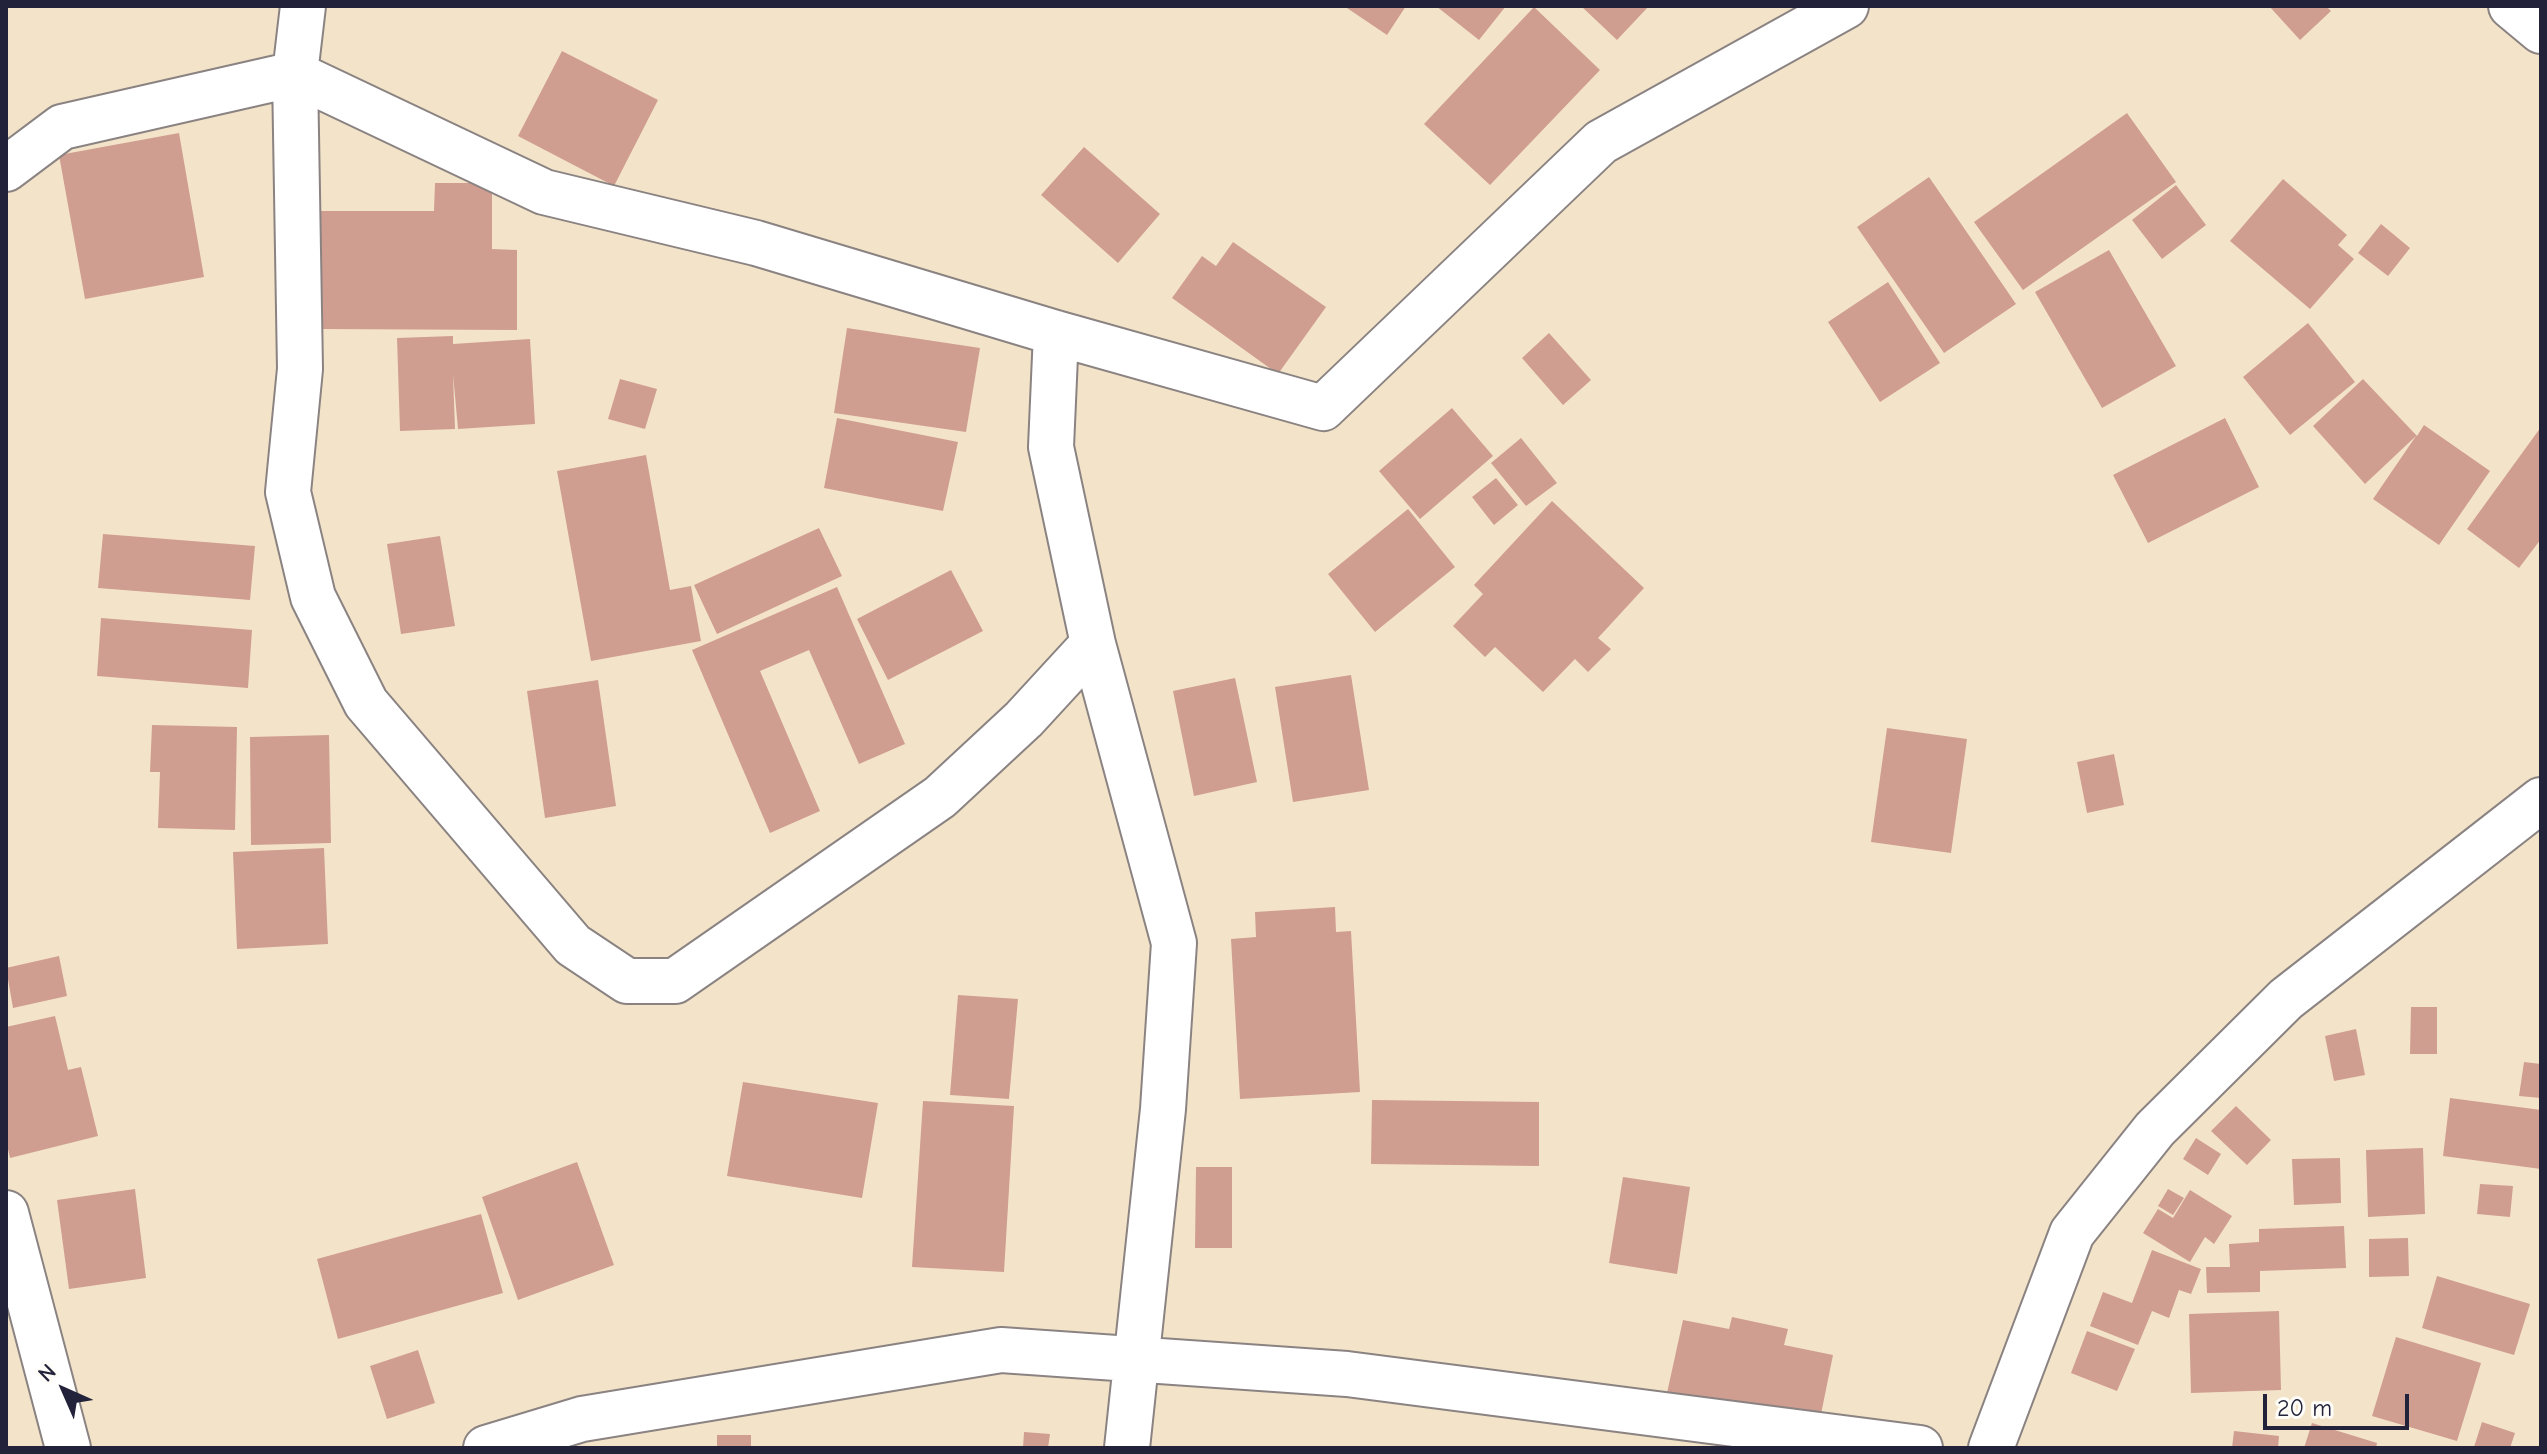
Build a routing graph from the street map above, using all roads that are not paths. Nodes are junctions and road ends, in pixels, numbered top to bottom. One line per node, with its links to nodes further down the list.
1 (303, 6): 5 (street)
2 (1846, 6): 7 (street)
3 (2511, 6): 4 (street)
4 (2541, 31)
5 (295, 74): 6 (street); 7 (street); 8 (street)
6 (6, 169)
7 (1056, 333): 8 (street)
8 (1093, 644): 11 (street)
9 (2541, 800): 17 (street)
10 (6, 1213): 13 (street)
11 (1135, 1360): 12 (street); 15 (street); 16 (street)
12 (582, 1433): 14 (street)
13 (68, 1448)
14 (486, 1448)
15 (1127, 1448)
16 (1920, 1448)
17 (1991, 1448)

